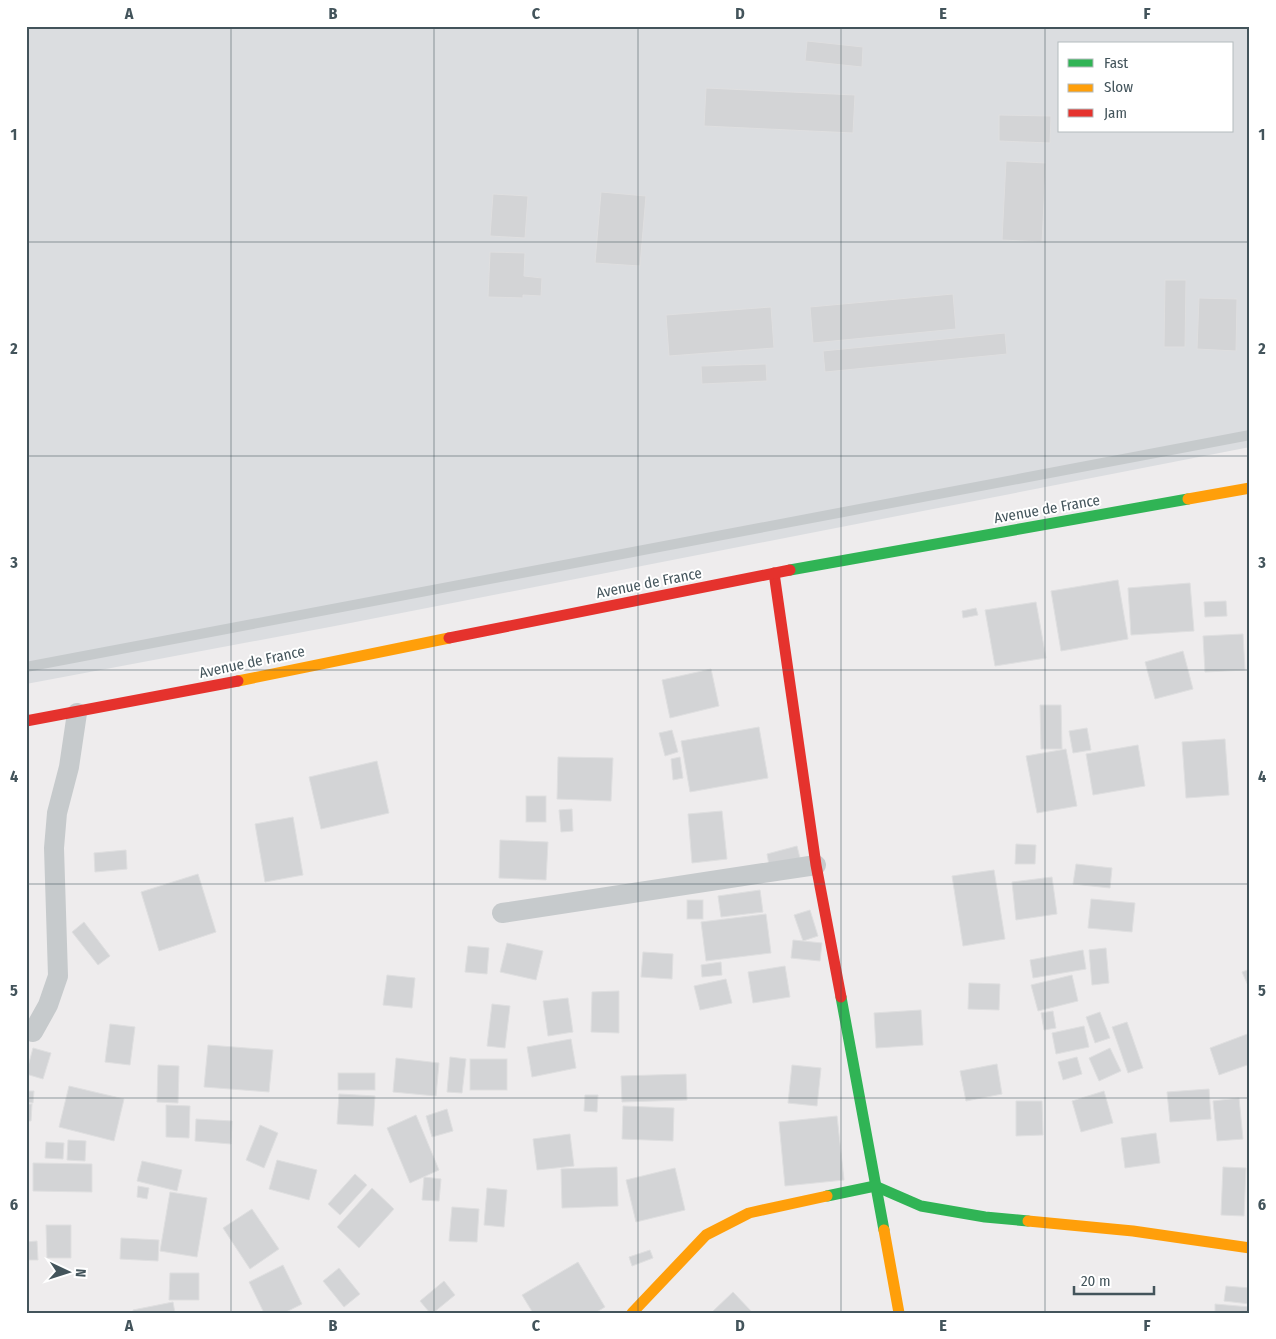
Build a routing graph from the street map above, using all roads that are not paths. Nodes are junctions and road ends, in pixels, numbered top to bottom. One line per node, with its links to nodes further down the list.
1 (1250, 435): 4 (lane)
2 (1250, 488): 3 (street, Avenue de France)
3 (774, 574): 5 (street, Avenue de France); 7 (street)
4 (26, 666)
5 (77, 713): 6 (street, Avenue de France); 9 (street)
6 (26, 721)
7 (816, 865): 8 (street); 10 (street)
8 (502, 913)
9 (33, 1032)
10 (875, 1186): 11 (street); 12 (street); 13 (street)
11 (1250, 1248)
12 (632, 1313)
13 (899, 1313)

